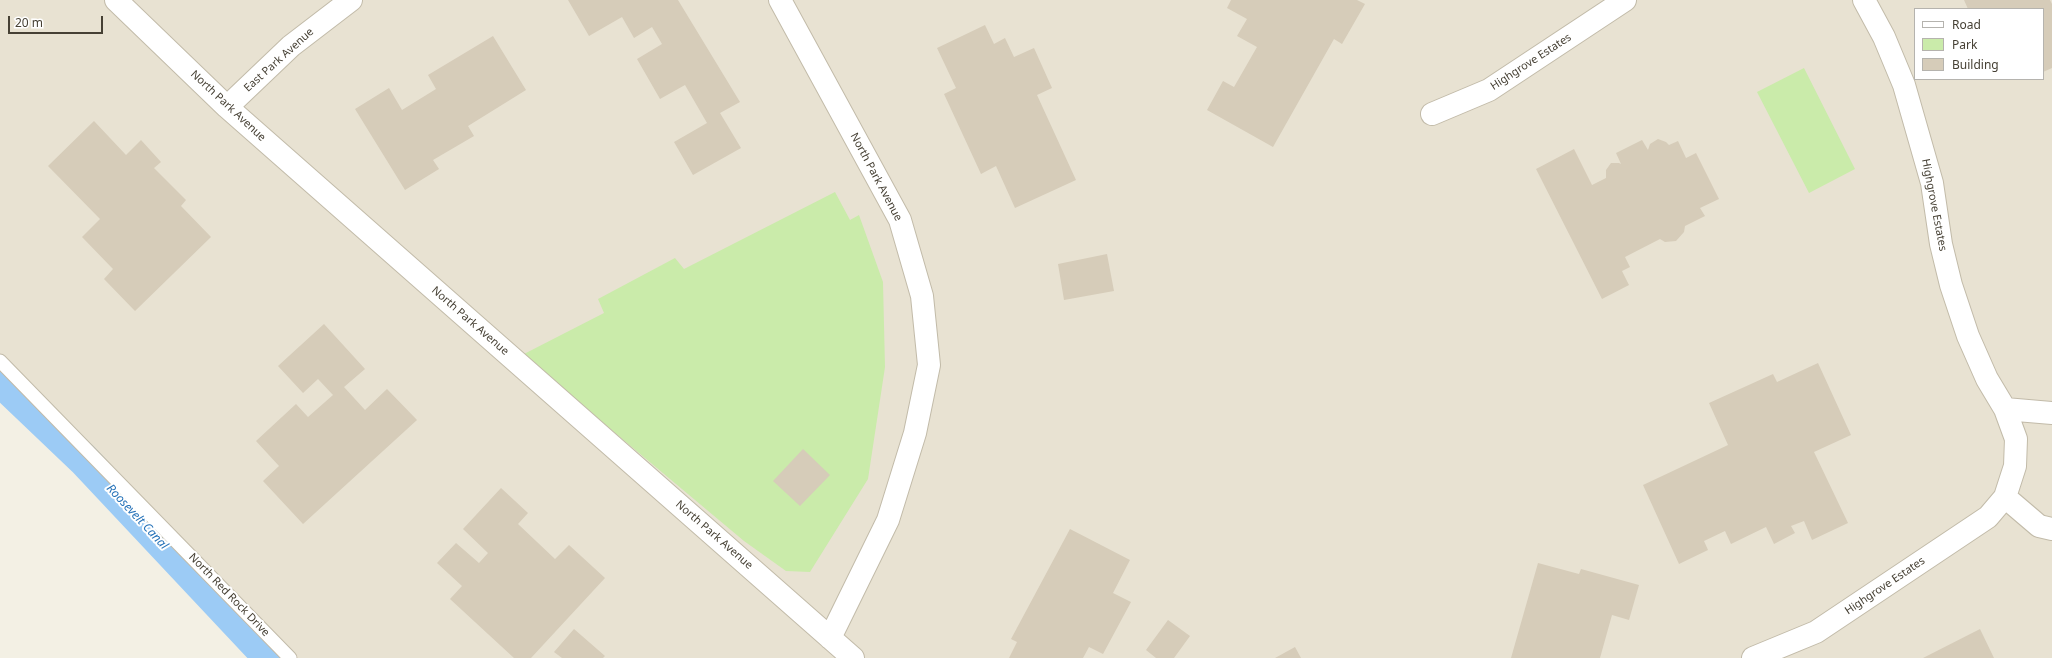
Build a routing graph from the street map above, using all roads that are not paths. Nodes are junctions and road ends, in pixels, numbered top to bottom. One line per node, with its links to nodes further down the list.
1 (116, 0): 6 (street, North Park Avenue)
2 (351, 0): 6 (street, East Park Avenue)
3 (780, 0): 13 (street, North Park Avenue)
4 (1625, 0): 7 (street, Highgrove Estates)
5 (1864, 0): 9 (street, Highgrove Estates)
6 (227, 107): 13 (street, North Park Avenue)
7 (1432, 114)
8 (0, 361): 14 (lane, North Red Rock Drive)
9 (2005, 409): 10 (street); 11 (street, Highgrove Estates)
10 (2052, 413)
11 (2005, 497): 12 (street); 16 (street, Highgrove Estates)
12 (2052, 529)
13 (830, 638): 15 (street, North Park Avenue)
14 (290, 658)
15 (853, 658)
16 (1753, 658)

